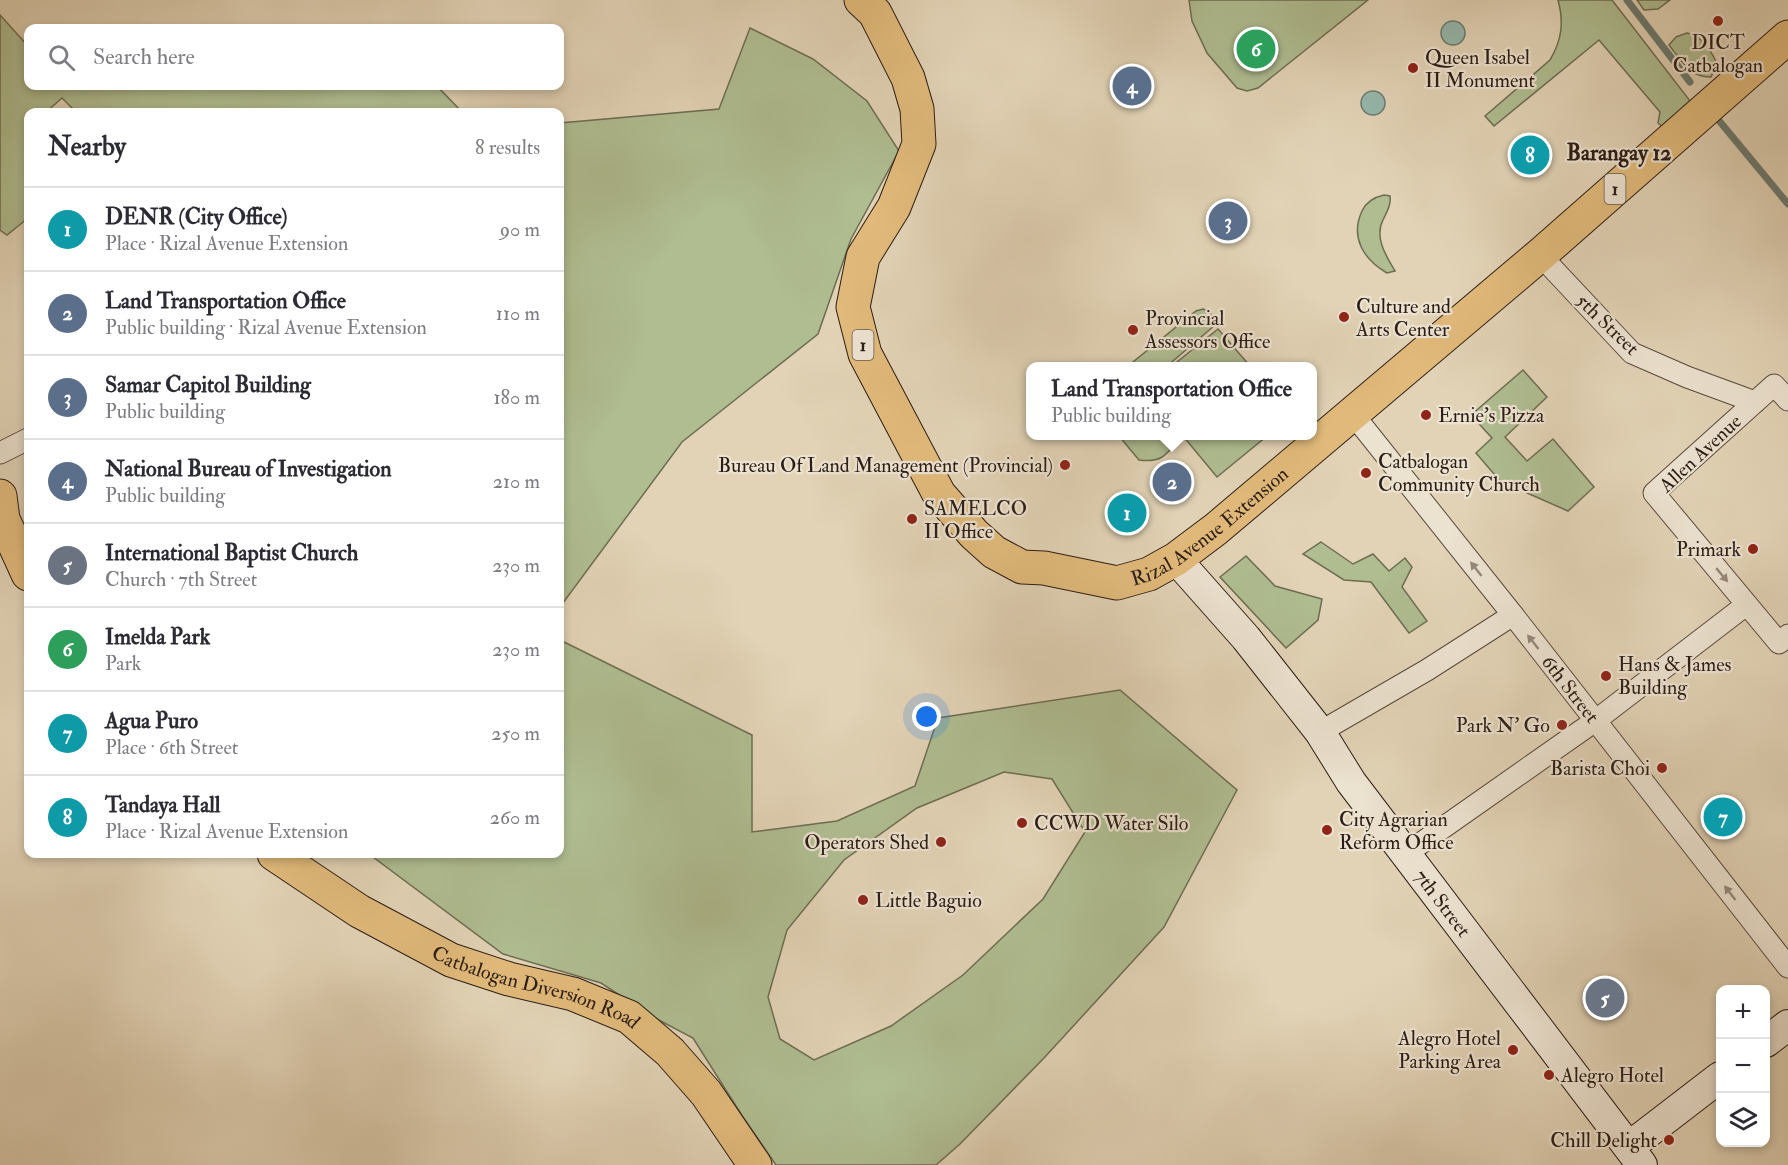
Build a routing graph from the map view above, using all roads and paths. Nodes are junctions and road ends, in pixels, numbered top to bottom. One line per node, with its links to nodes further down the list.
1 (861, 0): 10 (main road, Rizal Avenue Extension / 1)
2 (1788, 37): 3 (main road, Rizal Avenue Extension / 1)
3 (1540, 255): 5 (street, 5th Street); 6 (main road, Rizal Avenue Extension / 1)
4 (1788, 400): 5 (street, Allen Avenue)
5 (1755, 402): 12 (street, Allen Avenue, one-way to 12)
6 (1352, 413): 10 (main road, Rizal Avenue Extension / 1); 13 (street, 6th Street, one-way to 6)
7 (24, 441): 8 (street)
8 (0, 453)
9 (0, 496): 11 (main road)
10 (1176, 559): 16 (street, 7th Street)
11 (24, 565)
12 (1746, 605): 14 (street, Allen Avenue); 15 (street)
13 (1513, 615): 15 (street, 6th Street, one-way to 13); 16 (street)
14 (1788, 635)
15 (1595, 721): 17 (street); 19 (street, 6th Street, one-way to 15)
16 (1320, 732): 17 (street, 7th Street)
17 (1407, 853): 23 (street, 7th Street)
18 (280, 858): 24 (main road, Catbalogan Diversion Road)
19 (1788, 967)
20 (1788, 1025): 21 (street)
21 (1770, 1039)
22 (1716, 1081): 23 (street)
23 (1635, 1156)
24 (755, 1165)

